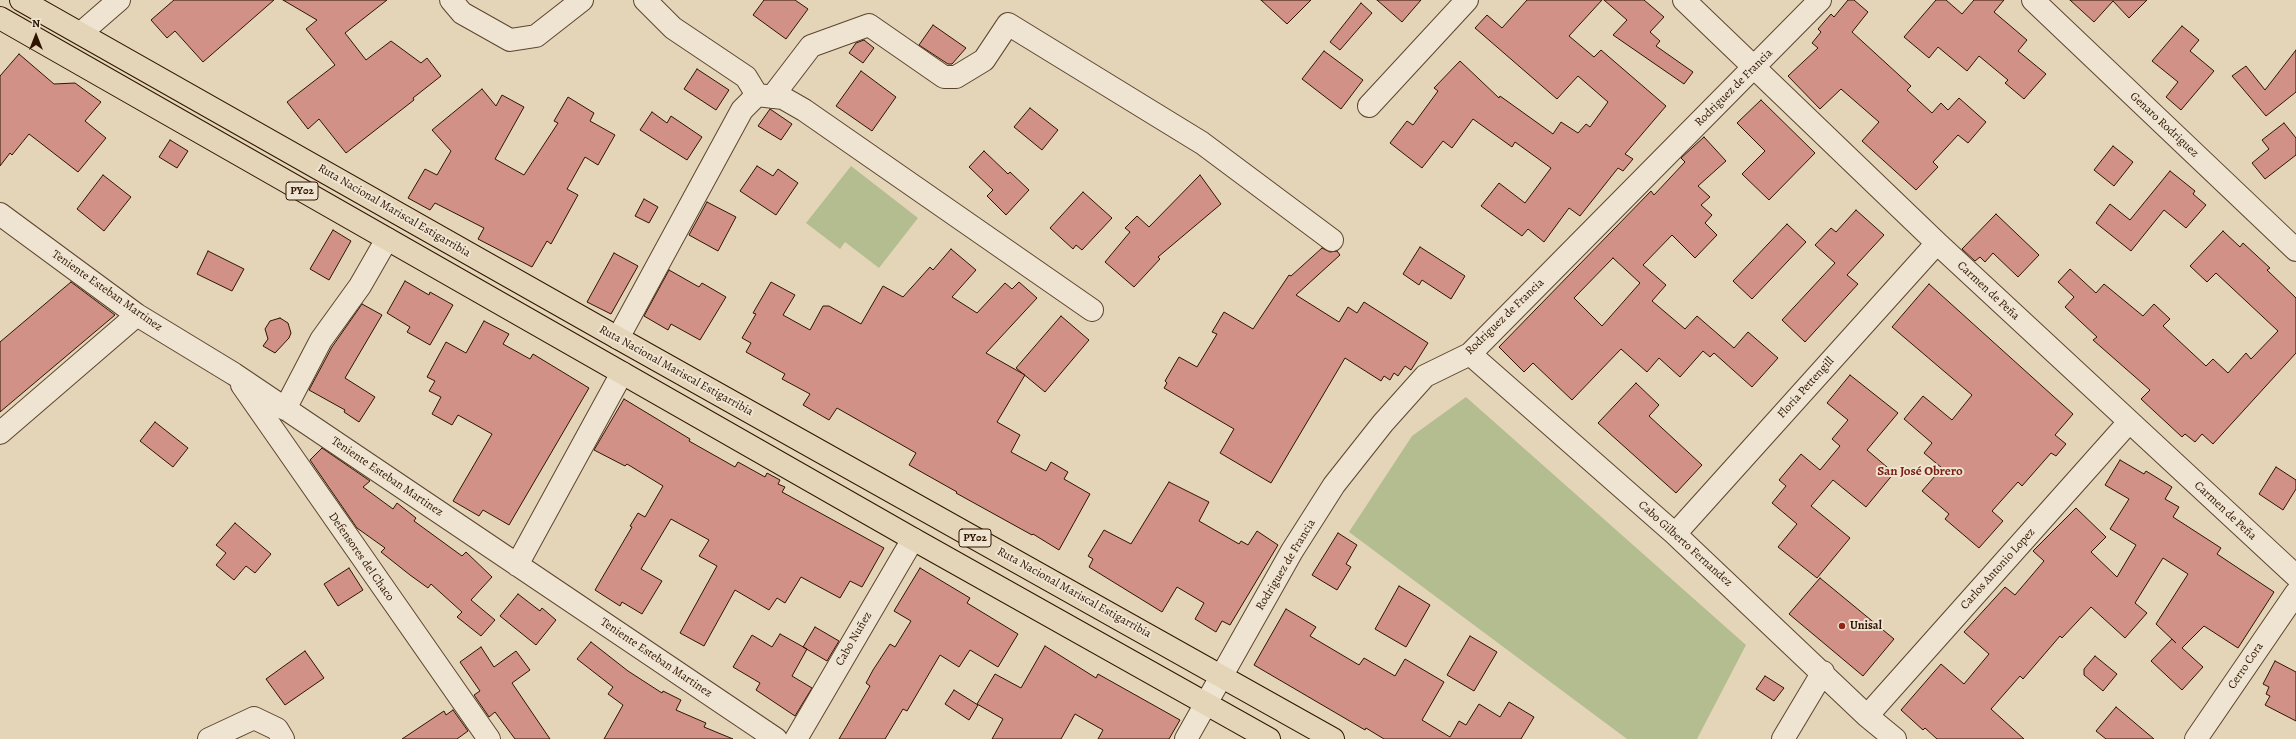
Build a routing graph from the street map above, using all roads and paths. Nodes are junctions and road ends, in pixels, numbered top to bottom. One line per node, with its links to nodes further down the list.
1 (21, 0): 11 (highway, Ruta Nacional Mariscal Estigarribia / PY02)
2 (119, 0): 11 (street)
3 (451, 0): 4 (street)
4 (582, 0)
5 (645, 0): 13 (street)
6 (1467, 0): 14 (street)
7 (1684, 0): 12 (street, Carmen de Peña)
8 (1820, 0): 12 (street, Rodriguez de Francia)
9 (2033, 0): 19 (street, Genaro Rodriguez)
10 (0, 18): 16 (highway, PY02)
11 (81, 33): 22 (highway, Ruta Nacional Mariscal Estigarribia / PY02)
12 (1755, 66): 18 (street, Carmen de Peña); 23 (street, Rodriguez de Francia)
13 (764, 96): 17 (street); 20 (street); 22 (street)
14 (1369, 106)
15 (0, 214): 21 (street, Teniente Esteban Martinez)
16 (387, 239): 24 (highway, PY02); 26 (street)
17 (1332, 240)
18 (1937, 243): 27 (street, Carmen de Peña); 29 (street, Floria Pettengill)
19 (2296, 250)
20 (1092, 310)
21 (137, 315): 25 (street, Teniente Esteban Martinez); 28 (street)
22 (618, 338): 35 (highway, Ruta Nacional Mariscal Estigarribia / PY02)
23 (1470, 354): 29 (street, Cabo Gilberto Fernandez); 35 (street, Rodriguez de Francia)
24 (622, 373): 30 (highway, PY02); 31 (street)
25 (234, 374): 26 (street, Teniente Esteban Martinez); 40 (street, Defensores del Chaco)
26 (285, 409): 31 (street, Teniente Esteban Martinez)
27 (2130, 422): 32 (street, Carmen de Peña); 37 (street, Carlos Antonio Lopez)
28 (0, 433)
29 (1675, 534): 34 (street, Cabo Gilberto Fernandez)
30 (913, 539): 36 (highway, PY02); 42 (street, Cabo Nuñez)
31 (517, 565): 41 (street, Teniente Esteban Martinez)
32 (2296, 576)
33 (2296, 593): 48 (street, Cerro Cora)
34 (1823, 672): 37 (street, Cabo Gilberto Fernandez); 46 (street)
35 (1221, 676): 36 (street, Rodriguez de Francia); 45 (highway, Ruta Nacional Mariscal Estigarribia / PY02)
36 (1207, 703): 43 (street, Rodriguez de Francia); 44 (highway, PY02)
37 (1867, 716): 47 (street, Cabo Gilberto Fernandez)
38 (210, 739): 39 (street)
39 (283, 739)
40 (489, 739)
41 (776, 739)
42 (796, 739)
43 (1186, 739)
44 (1269, 739)
45 (1333, 739)
46 (1783, 739)
47 (1895, 739)
48 (2196, 739)

